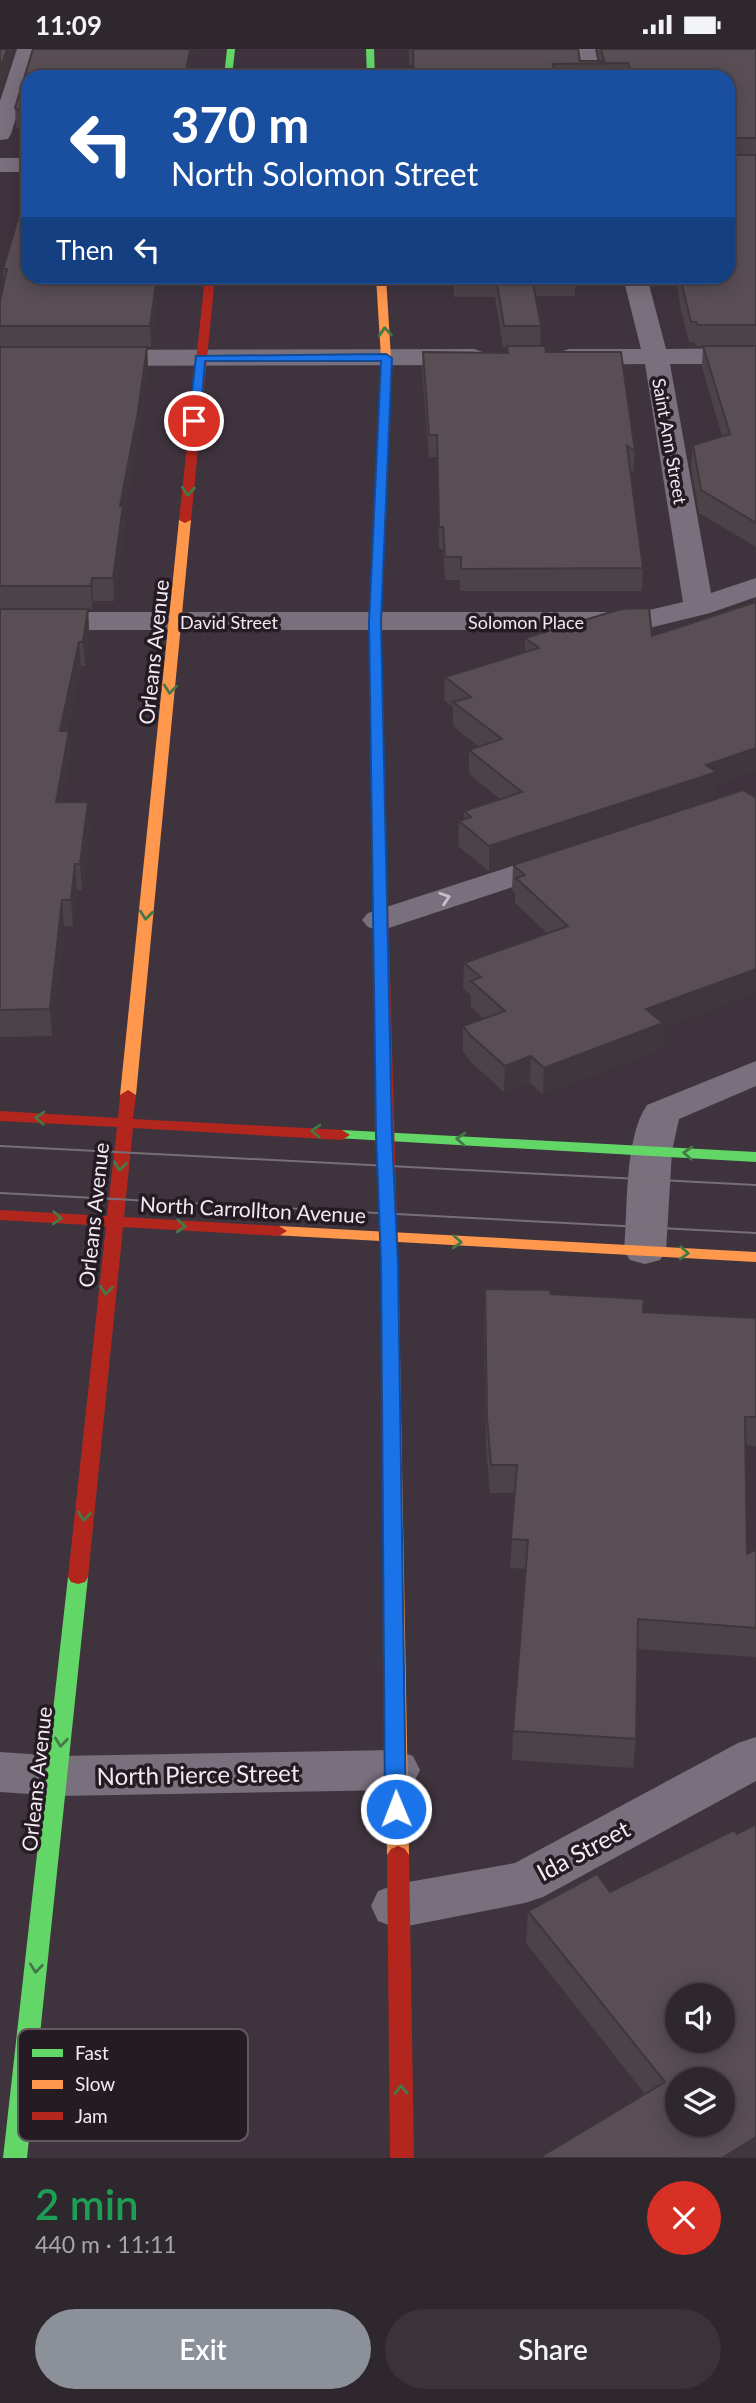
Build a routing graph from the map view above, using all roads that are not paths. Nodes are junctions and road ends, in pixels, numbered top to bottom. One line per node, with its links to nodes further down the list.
1 (27, 49): 8 (street)
2 (231, 49): 5 (street)
3 (370, 49): 6 (street)
4 (585, 49): 7 (street)
5 (229, 70)
6 (371, 70)
7 (590, 70)
8 (0, 134)
9 (0, 165): 10 (street)
10 (21, 165)
11 (209, 284): 19 (street, Orleans Avenue)
12 (381, 284): 20 (street, one-way to 12)
13 (637, 284): 17 (street, Saint Ann Street)
14 (756, 356): 17 (street)
15 (493, 357): 20 (street)
16 (547, 357): 17 (street)
17 (656, 357): 22 (street, Saint Ann Street)
18 (0, 358): 19 (street)
19 (200, 358): 20 (street); 24 (street, Orleans Avenue, one-way to 24)
20 (386, 358): 25 (street)
21 (756, 587): 22 (street, Solomon Place)
22 (699, 607): 25 (street, Solomon Place)
23 (0, 621): 24 (street, David Street)
24 (177, 621): 25 (street, David Street); 30 (street, Orleans Avenue, one-way to 30)
25 (375, 622): 27 (street)
26 (589, 851): 27 (street, one-way to 26)
27 (380, 920): 31 (street)
28 (756, 1072): 32 (street)
29 (0, 1116): 30 (street, one-way to 29)
30 (125, 1122): 31 (street, one-way to 30); 35 (street, Orleans Avenue, one-way to 35)
31 (384, 1135): 32 (street, one-way to 31); 36 (street)
32 (652, 1151): 33 (street, one-way to 32); 37 (street)
33 (756, 1157)
34 (0, 1215): 35 (street, North Carrollton Avenue, one-way to 35)
35 (113, 1222): 36 (street, North Carrollton Avenue, one-way to 36); 42 (street, Orleans Avenue, one-way to 42)
36 (389, 1238): 37 (street, North Carrollton Avenue, one-way to 37); 40 (street)
37 (645, 1251): 38 (street, North Carrollton Avenue, one-way to 38)
38 (756, 1257)
39 (756, 1757): 43 (street, Ida Street)
40 (395, 1770): 42 (street, North Pierce Street); 43 (street)
41 (0, 1772): 42 (street, North Pierce Street)
42 (58, 1776): 44 (street, Orleans Avenue, one-way to 44)
43 (397, 1906): 47 (street, one-way to 43)
44 (30, 2029)
45 (18, 2131): 46 (street, Orleans Avenue, one-way to 46)
46 (15, 2158)
47 (402, 2158)

